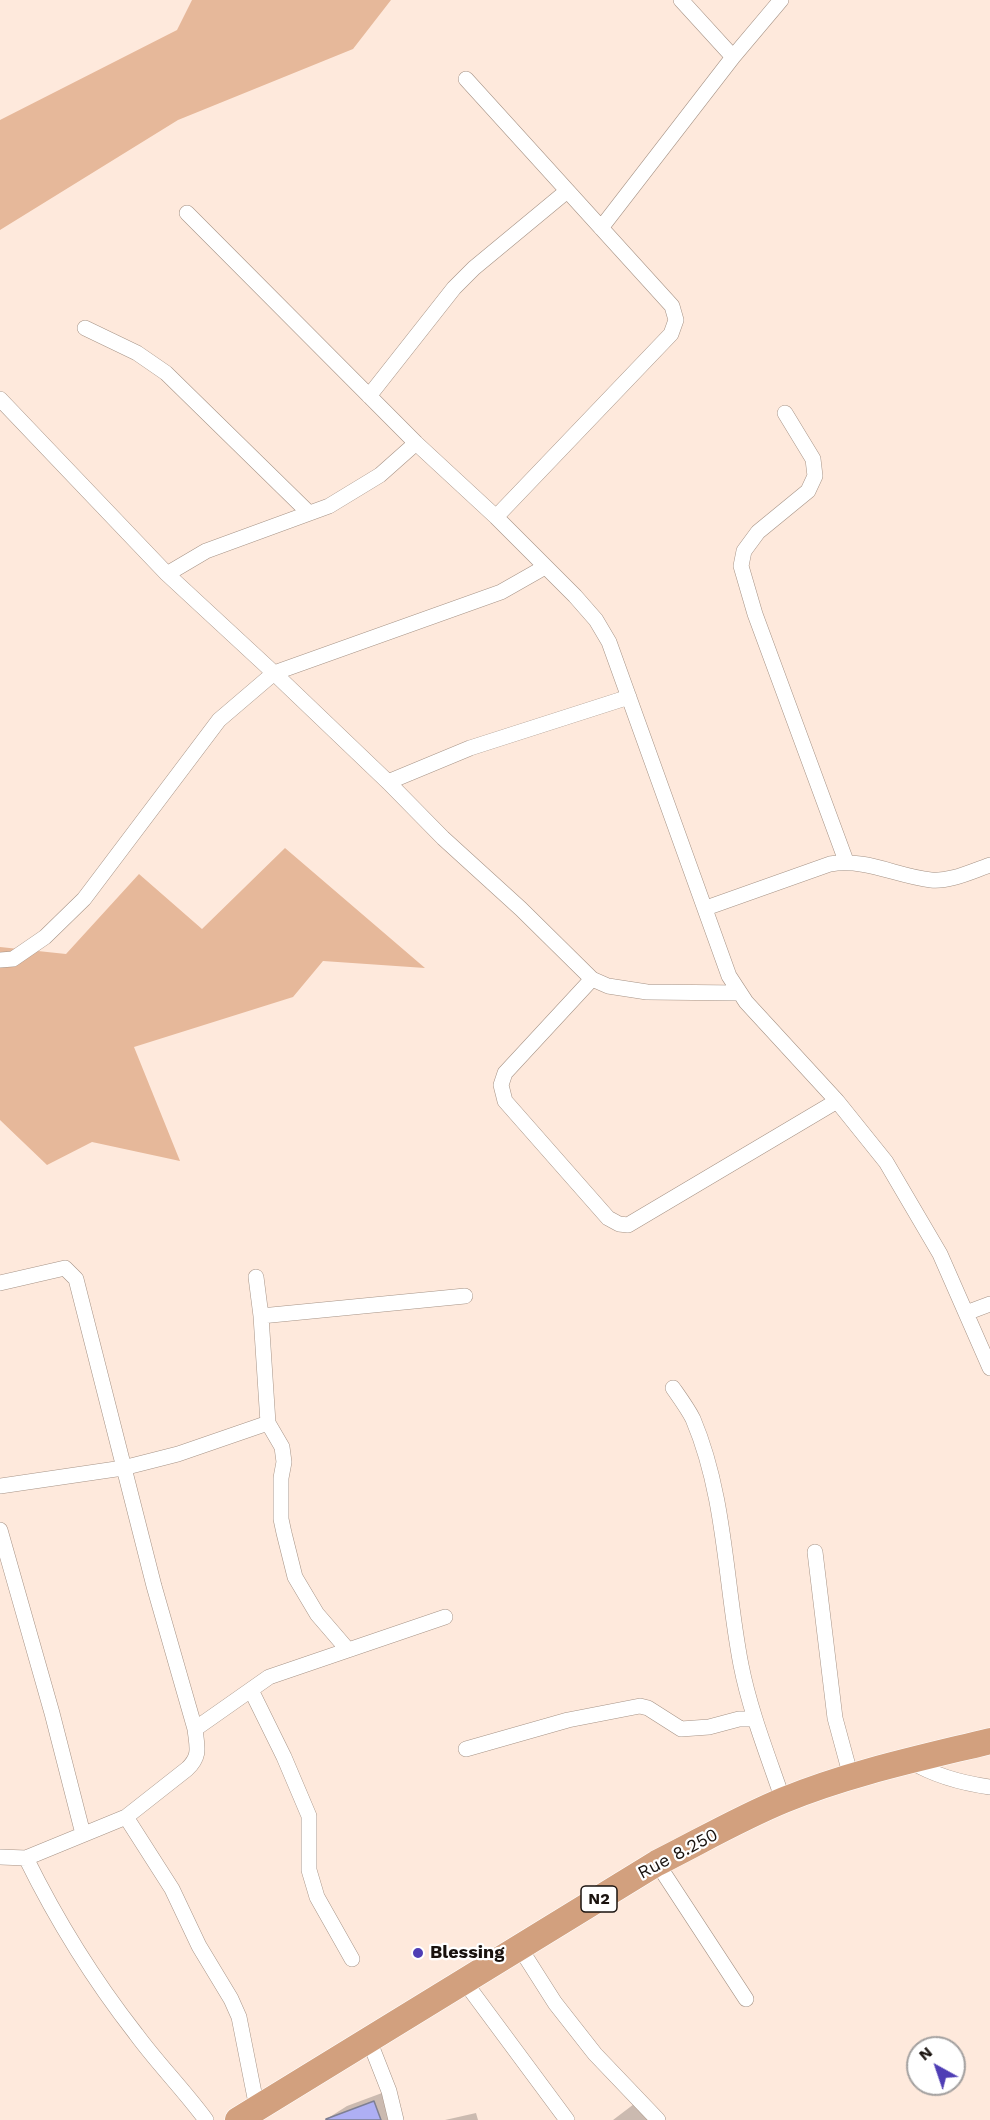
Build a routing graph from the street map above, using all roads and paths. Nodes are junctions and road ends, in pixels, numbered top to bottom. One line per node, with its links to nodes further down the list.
1 (681, 0): 3 (street)
2 (781, 0): 3 (street)
3 (733, 57): 7 (street)
4 (466, 79): 5 (street)
5 (567, 191): 7 (street); 9 (street)
6 (187, 213): 9 (street)
7 (601, 228): 14 (street)
8 (85, 328): 13 (street)
9 (369, 396): 12 (street)
10 (0, 399): 16 (street)
11 (785, 413): 20 (street)
12 (416, 443): 13 (street); 14 (street)
13 (309, 513): 16 (street)
14 (496, 517): 15 (street)
15 (545, 567): 17 (street); 18 (street)
16 (167, 574): 17 (street)
17 (274, 673): 19 (street); 23 (street)
18 (629, 697): 19 (street); 22 (street)
19 (388, 782): 24 (street)
20 (846, 861): 21 (street); 22 (street)
21 (990, 865)
22 (706, 908): 25 (street)
23 (0, 960)
24 (592, 979): 25 (street); 26 (street)
25 (740, 993): 26 (street)
26 (837, 1101): 31 (street)
27 (256, 1276): 32 (street)
28 (0, 1283): 36 (street)
29 (465, 1296): 32 (street)
30 (990, 1304): 31 (street)
31 (966, 1313): 33 (street)
32 (261, 1316): 35 (street)
33 (990, 1368)
34 (673, 1388): 43 (street)
35 (268, 1423): 36 (street); 41 (street)
36 (123, 1468): 37 (street); 44 (street)
37 (0, 1486)
38 (0, 1530): 52 (street)
39 (815, 1552): 48 (street)
40 (445, 1617): 41 (street)
41 (348, 1650): 42 (street)
42 (251, 1690): 44 (street); 57 (street)
43 (755, 1719): 46 (street); 50 (street)
44 (195, 1729): 51 (street)
45 (990, 1741): 47 (highway, Rue 8.250 / N2)
46 (466, 1749)
47 (910, 1761): 48 (highway, Rue 8.250 / N2); 49 (street)
48 (851, 1777): 50 (highway, Rue 8.250 / N2)
49 (990, 1787)
50 (783, 1800): 55 (highway, Rue 8.250 / N2)
51 (126, 1817): 52 (street); 61 (street)
52 (82, 1834): 54 (street)
53 (0, 1857): 54 (street)
54 (26, 1858): 62 (street)
55 (657, 1863): 56 (highway, Rue 8.250 / N2); 59 (street)
56 (519, 1948): 58 (highway, Rue 8.250 / N2); 65 (street)
57 (352, 1959)
58 (464, 1981): 60 (highway, Rue 8.250 / N2); 64 (street)
59 (746, 1999)
60 (369, 2040): 61 (highway, Rue 8.250 / N2); 63 (street)
61 (247, 2114)
62 (206, 2120)
63 (396, 2120)
64 (567, 2120)
65 (658, 2120)

